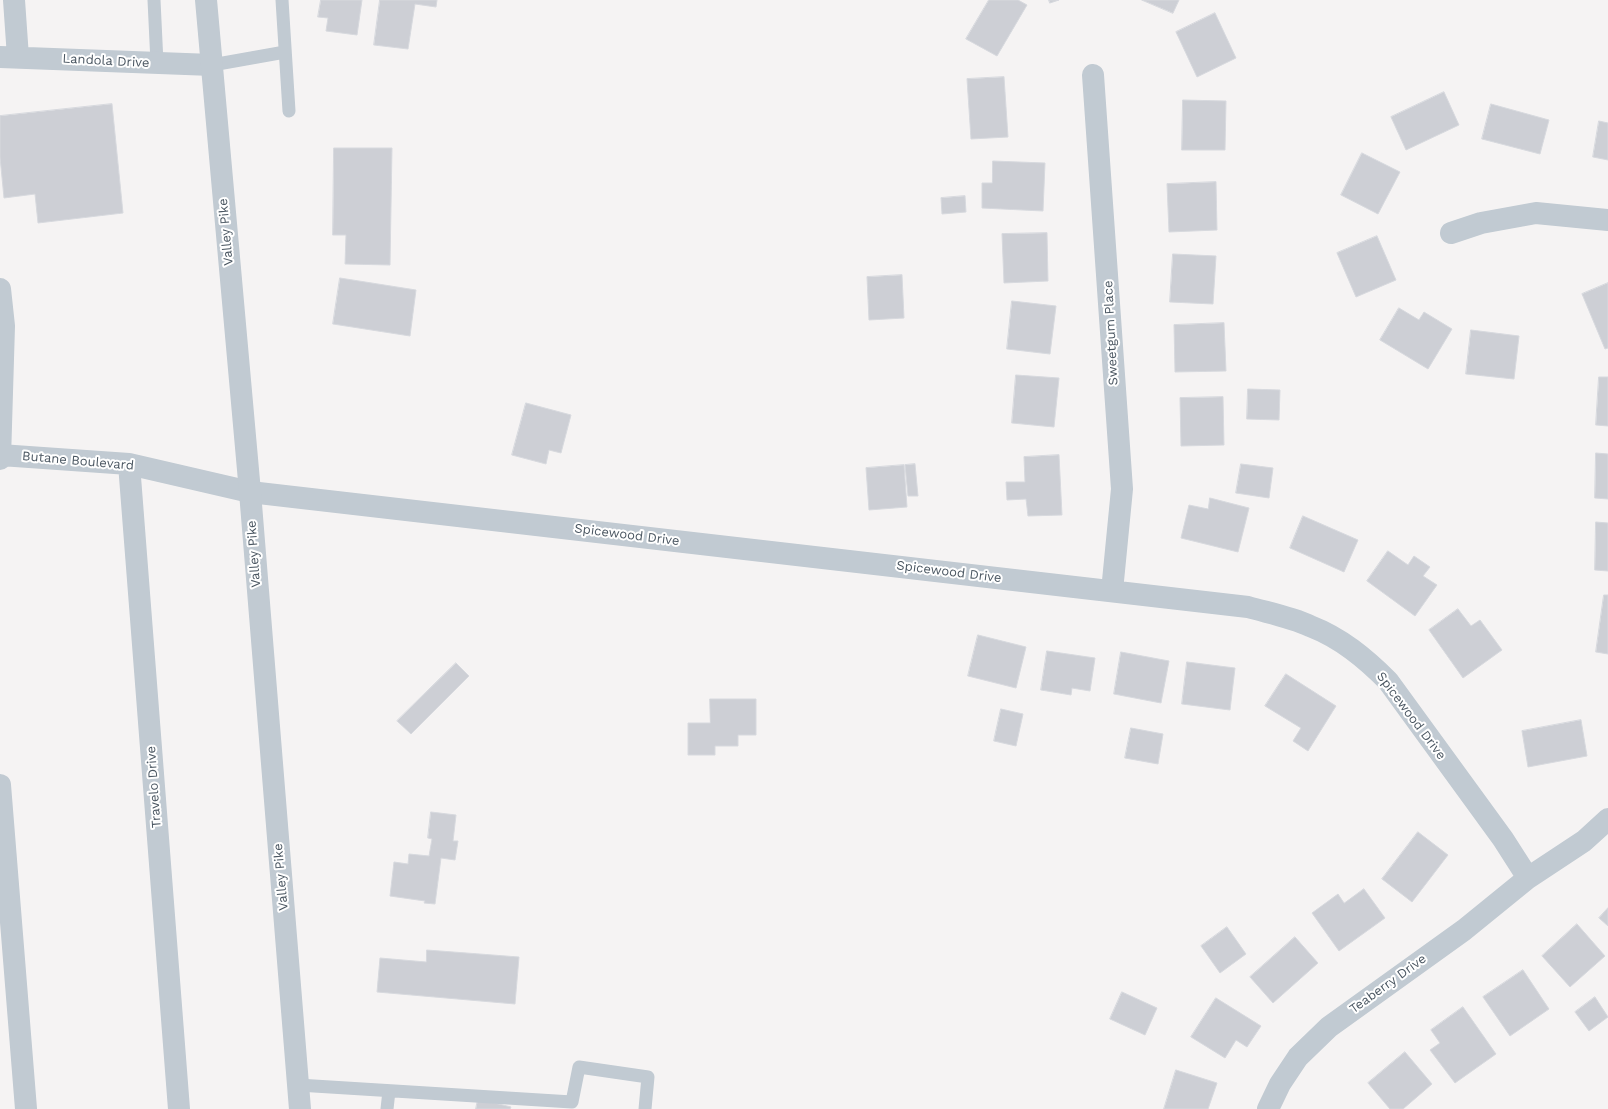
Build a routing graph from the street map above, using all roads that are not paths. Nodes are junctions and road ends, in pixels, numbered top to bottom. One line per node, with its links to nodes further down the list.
1 (14, 0): 6 (street)
2 (154, 0): 7 (lane)
3 (206, 0): 8 (street, Valley Pike)
4 (282, 0): 5 (lane)
5 (285, 52): 8 (lane); 10 (lane)
6 (9, 57): 7 (street, Landola Drive)
7 (157, 63): 8 (street, Landola Drive)
8 (212, 65): 16 (street, Valley Pike)
9 (1093, 75): 17 (street, Sweetgum Place)
10 (289, 111)
11 (1608, 220): 12 (street)
12 (1451, 233)
13 (0, 289): 14 (street)
14 (0, 456): 15 (street, Butane Boulevard)
15 (129, 464): 16 (street, Butane Boulevard); 25 (street, Travelo Drive)
16 (250, 492): 17 (street, Spicewood Drive); 21 (street, Valley Pike)
17 (1112, 591): 20 (street, Spicewood Drive)
18 (0, 785): 24 (street)
19 (1608, 819): 20 (street, Teaberry Drive)
20 (1528, 878): 29 (street, Teaberry Drive)
21 (298, 1086): 22 (lane); 26 (street, Valley Pike)
22 (389, 1091): 23 (lane); 27 (lane)
23 (572, 1106): 28 (lane)
24 (26, 1109)
25 (179, 1109)
26 (300, 1109)
27 (387, 1109)
28 (645, 1109)
29 (1268, 1109)

